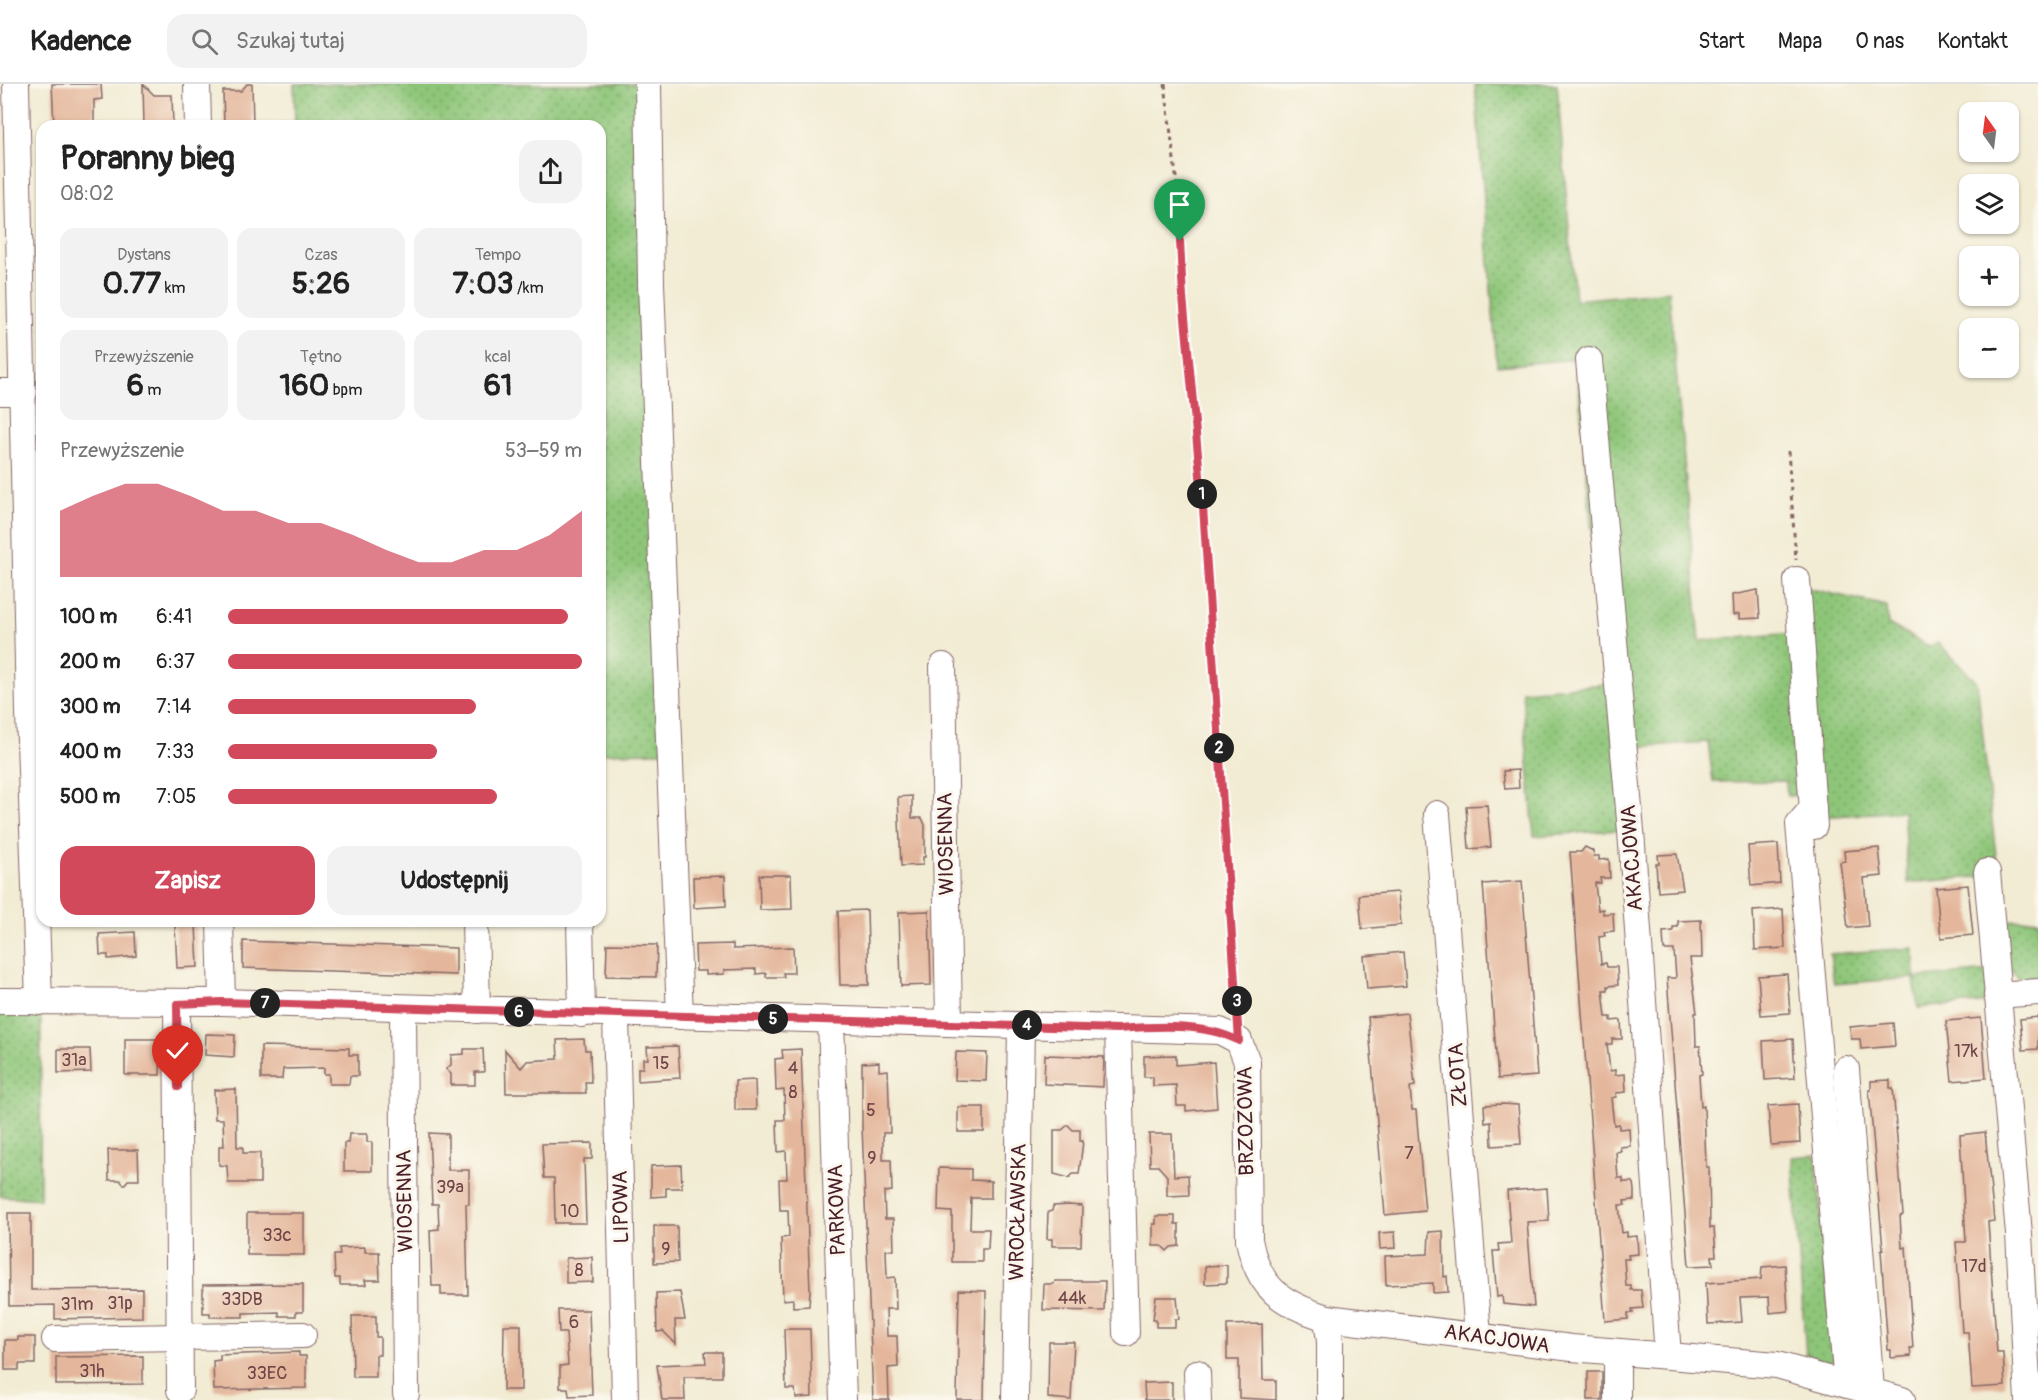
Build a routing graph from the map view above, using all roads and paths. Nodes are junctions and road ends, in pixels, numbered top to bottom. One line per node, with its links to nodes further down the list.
1 (16, 84): 7 (street)
2 (197, 84): 5 (street)
3 (648, 84): 28 (street)
4 (1165, 84): 33 (path, BRZOZOWA)
5 (198, 120)
6 (1589, 360): 42 (street, AKACJOWA)
7 (12, 392): 13 (street)
8 (1788, 451): 9 (path)
9 (1797, 580): 44 (street)
10 (943, 666): 30 (street, WIOSENNA)
11 (1437, 814): 38 (street, ZŁOTA)
12 (1987, 872): 19 (street)
13 (36, 915)
14 (36, 927): 21 (street)
15 (220, 927): 22 (street)
16 (475, 927): 25 (street)
17 (580, 927): 26 (street)
18 (2038, 992): 19 (street)
19 (1997, 995): 54 (street)
20 (0, 1001): 21 (street)
21 (39, 1002): 23 (street)
22 (222, 1002): 23 (street); 24 (street)
23 (177, 1004): 39 (street)
24 (403, 1008): 25 (street); 46 (street, WIOSENNA)
25 (477, 1010): 26 (street)
26 (582, 1014): 27 (street)
27 (616, 1015): 28 (street); 47 (street, LIPOWA)
28 (680, 1016): 29 (street)
29 (831, 1020): 30 (street); 48 (street, PARKOWA)
30 (949, 1022): 31 (street)
31 (1021, 1024): 32 (street); 49 (street, WROCŁAWSKA)
32 (1118, 1029): 33 (street); 36 (street)
33 (1239, 1041): 35 (street, BRZOZOWA)
34 (1846, 1070): 44 (street)
35 (1327, 1318): 38 (street, AKACJOWA); 51 (street)
36 (1126, 1333)
37 (303, 1335): 39 (street)
38 (1478, 1335): 41 (street, AKACJOWA)
39 (180, 1337): 40 (street); 45 (street)
40 (55, 1339)
41 (1617, 1352): 42 (street, AKACJOWA); 52 (street)
42 (1668, 1356): 44 (street, AKACJOWA)
43 (1197, 1373): 50 (street)
44 (1859, 1388): 53 (street, AKACJOWA)
45 (180, 1390)
46 (406, 1394)
47 (625, 1400)
48 (843, 1400)
49 (1015, 1400)
50 (1198, 1400)
51 (1330, 1400)
52 (1617, 1400)
53 (1902, 1400)
54 (2028, 1400)

